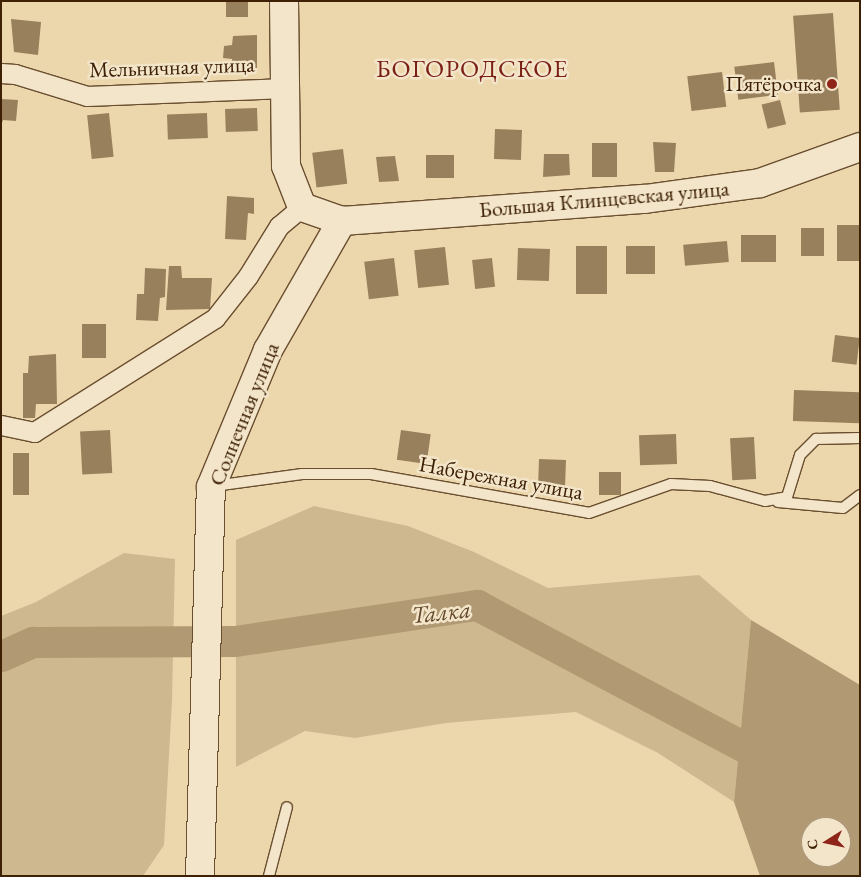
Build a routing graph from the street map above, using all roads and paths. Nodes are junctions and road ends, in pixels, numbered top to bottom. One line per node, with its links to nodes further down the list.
1 (284, 1): 3 (street)
2 (1, 73): 3 (street, Мельничная улица)
3 (286, 88): 5 (street)
4 (860, 146): 6 (street, Большая Клинцевская улица)
5 (302, 207): 6 (street); 7 (street)
6 (342, 221): 9 (street, Солнечная улица)
7 (1, 425)
8 (860, 438): 11 (lane)
9 (211, 487): 11 (lane, Набережная улица); 13 (street, Солнечная улица)
10 (860, 495): 11 (lane, Набережная улица)
11 (765, 501)
12 (287, 807): 14 (lane)
13 (200, 876)
14 (269, 876)

